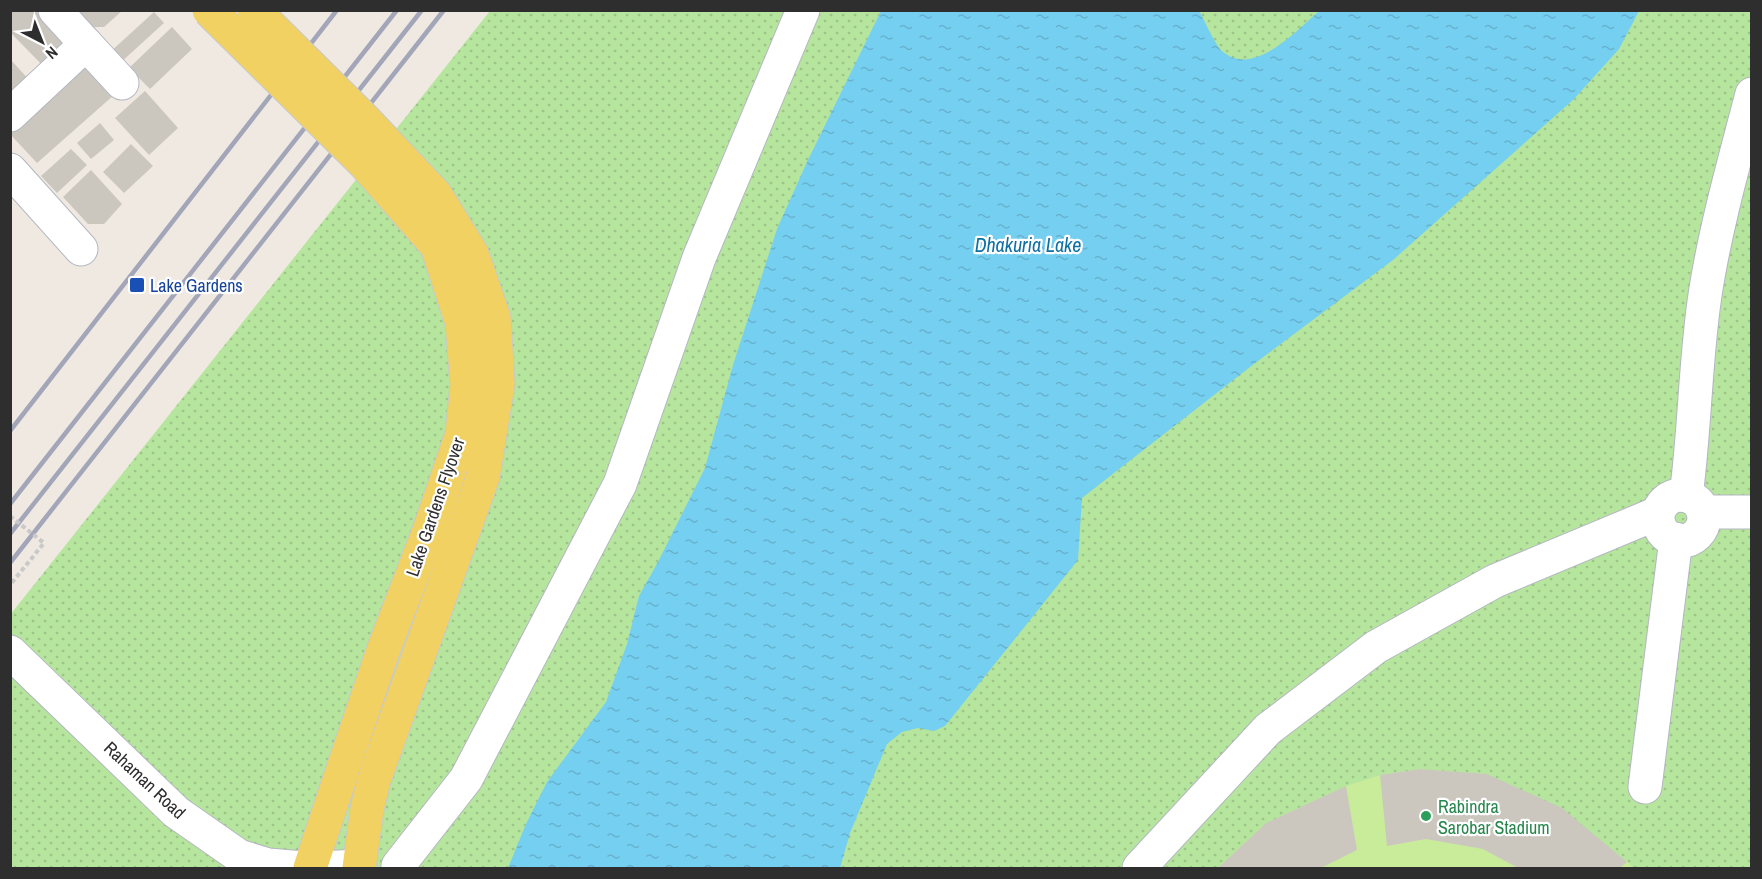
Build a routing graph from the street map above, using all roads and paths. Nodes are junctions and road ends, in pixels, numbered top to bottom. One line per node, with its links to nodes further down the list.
1 (55, 10): 5 (street)
2 (209, 10): 22 (main road, Lake Gardens Flyover, bridge)
3 (254, 10): 20 (main road, Lake Gardens Flyover, bridge)
4 (803, 10): 19 (street)
5 (86, 44): 6 (street); 8 (street)
6 (122, 83)
7 (1752, 94): 11 (street)
8 (10, 115)
9 (14, 183): 10 (street)
10 (81, 249)
11 (1694, 504): 12 (street); 13 (street); 15 (street)
12 (1752, 512)
13 (1658, 513): 15 (street); 24 (street)
14 (10, 516): 16 (path, bridge)
15 (1676, 539): 18 (street)
16 (10, 585)
17 (10, 652): 21 (street, Rahaman Road)
18 (1645, 787)
19 (398, 866)
20 (359, 867): 23 (street)
21 (303, 868)
22 (310, 868)
23 (320, 868)
24 (1139, 868)

